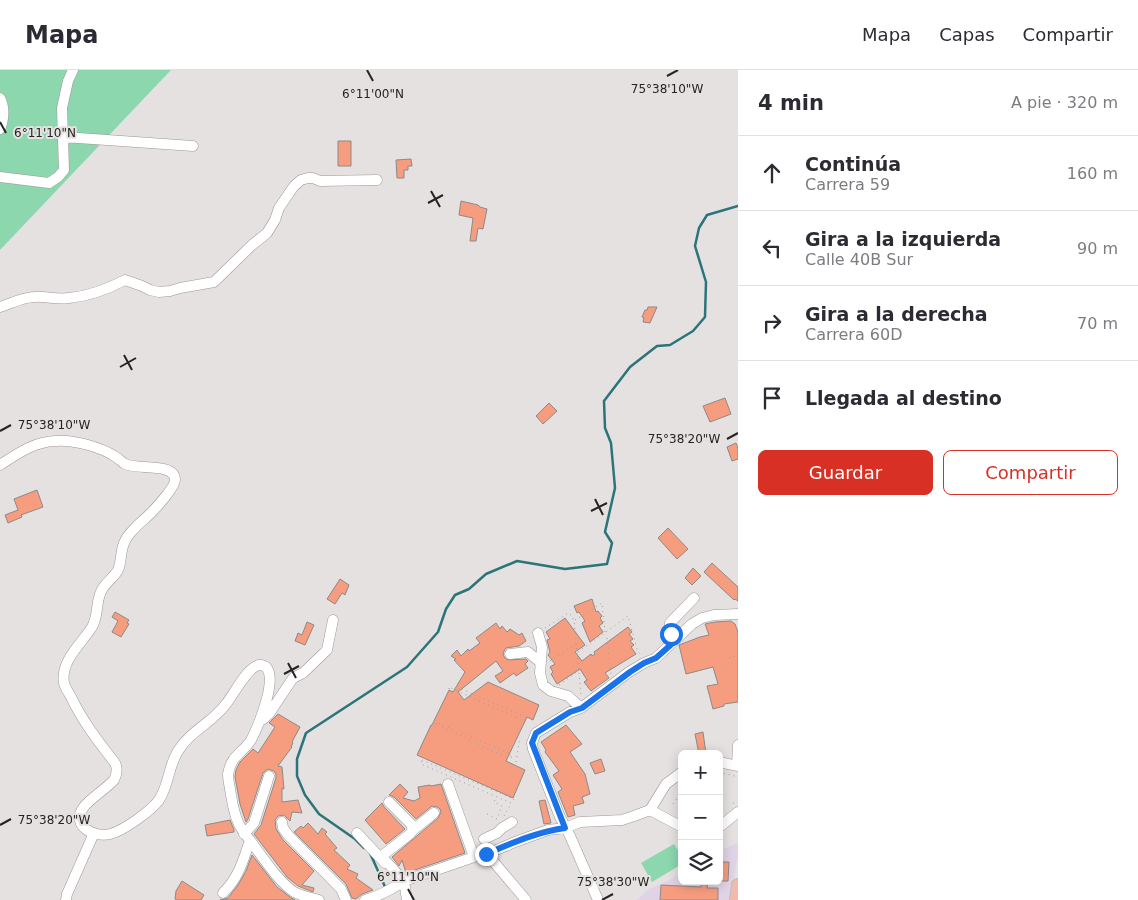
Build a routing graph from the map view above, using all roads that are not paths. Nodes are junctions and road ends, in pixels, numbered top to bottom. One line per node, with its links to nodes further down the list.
1 (74, 70): 4 (street)
2 (0, 98): 3 (street)
3 (0, 129)
4 (64, 137): 5 (street); 6 (street)
5 (193, 146)
6 (0, 177)
7 (377, 180): 8 (street)
8 (0, 308)
9 (0, 465): 35 (street)
10 (694, 598): 14 (street)
11 (738, 614): 14 (street)
12 (333, 620): 18 (street)
13 (538, 633): 16 (street)
14 (674, 642): 17 (street)
15 (510, 654): 16 (street)
16 (541, 663): 17 (street)
17 (582, 708): 33 (street)
18 (259, 722): 35 (street); 37 (street)
19 (738, 745): 21 (street)
20 (723, 763): 21 (street)
21 (737, 765)
22 (678, 775): 27 (street)
23 (269, 776): 37 (street)
24 (448, 784): 40 (street)
25 (389, 802): 34 (street)
26 (736, 807): 29 (street)
27 (650, 810): 32 (street); 33 (street)
28 (434, 813): 34 (street)
29 (733, 819)
30 (282, 822): 46 (street)
31 (512, 822): 38 (street)
32 (678, 825)
33 (565, 828): 39 (street); 50 (street)
34 (413, 830): 41 (street)
35 (94, 833): 44 (street)
36 (357, 833): 41 (street)
37 (247, 837): 43 (street); 45 (street)
38 (484, 839)
39 (486, 854): 40 (street); 49 (street)
40 (474, 857): 41 (street)
41 (402, 883): 47 (street); 48 (street)
42 (738, 885): 51 (main road)
43 (224, 894)
44 (66, 900)
45 (319, 900)
46 (346, 900)
47 (365, 900)
48 (407, 900)
49 (526, 900)
50 (598, 900)
51 (736, 900)

